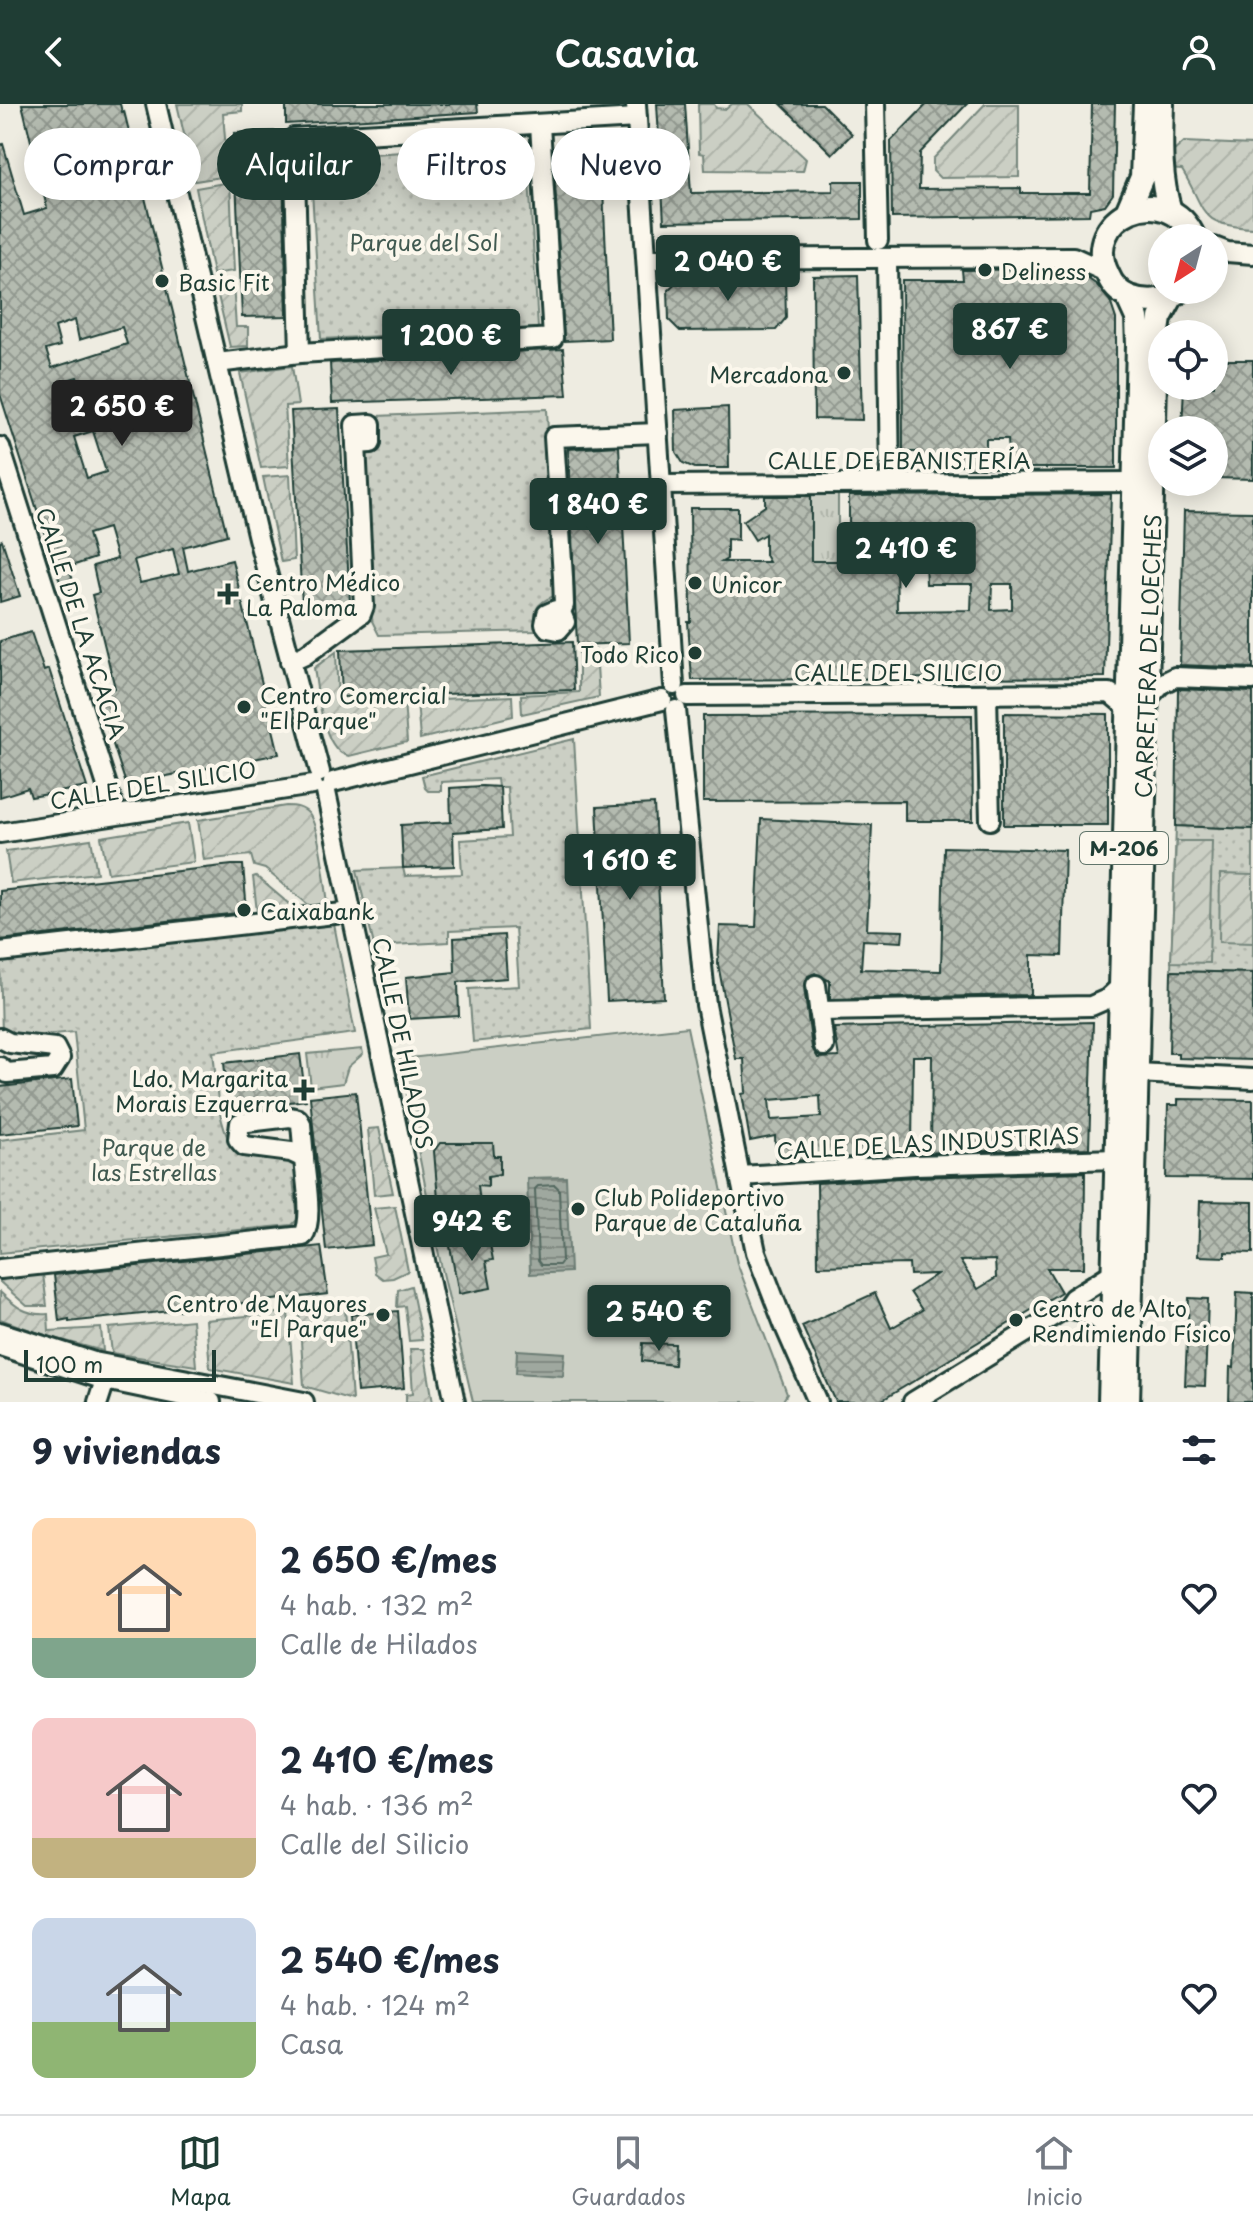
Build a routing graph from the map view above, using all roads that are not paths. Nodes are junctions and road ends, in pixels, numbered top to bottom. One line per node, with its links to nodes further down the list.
1 (156, 104): 22 (street, CALLE DE HILADOS)
2 (875, 104): 11 (street)
3 (1145, 104): 8 (main road)
4 (1162, 104): 7 (main road)
5 (636, 111): 6 (street); 15 (street)
6 (540, 125): 21 (street); 21 (street)
7 (1170, 211): 8 (main road); 9 (main road)
8 (1127, 212): 10 (main road)
9 (1186, 224)
10 (1105, 237): 14 (street); 17 (main road)
11 (878, 240)
12 (1228, 253): 13 (street)
13 (1253, 254)
14 (1073, 257): 16 (street); 17 (street)
15 (648, 259): 16 (street); 23 (street)
16 (887, 259): 27 (street)
17 (1106, 272): 18 (main road, M-206)
18 (1127, 296): 19 (main road, M-206); 26 (main road, CARRETERA DE LOECHES / M-206)
19 (1148, 301)
20 (1169, 304): 30 (main road, CARRETERA DE LOECHES / M-206)
21 (300, 353): 22 (street)
22 (217, 363): 31 (street, CALLE DE HILADOS)
23 (658, 433): 28 (street); 29 (street)
24 (356, 444): 31 (street)
25 (0, 447): 40 (street, CALLE DE LA ACACIA)
26 (1136, 482): 27 (street, CALLE DE EBANISTERÍA); 32 (main road, CARRETERA DE LOECHES / M-206)
27 (890, 483): 28 (street, CALLE DE EBANISTERÍA)
28 (663, 485): 37 (street)
29 (561, 612)
30 (1148, 656): 33 (street); 38 (main road, CARRETERA DE LOECHES / M-206)
31 (290, 662): 39 (street, CALLE DE HILADOS)
32 (1128, 677): 35 (street); 38 (main road, CARRETERA DE LOECHES / M-206)
33 (1175, 677): 34 (street); 38 (street)
34 (1253, 680)
35 (1110, 693): 36 (street, CALLE DEL SILICIO); 38 (street)
36 (987, 694): 37 (street, CALLE DEL SILICIO); 41 (street)
37 (675, 698): 39 (street, CALLE DEL SILICIO); 57 (street)
38 (1138, 704): 46 (main road, CARRETERA DE LOECHES / M-206); 53 (main road, CARRETERA DE LOECHES / M-206)
39 (323, 783): 40 (street, CALLE DEL SILICIO); 43 (street, CALLE DE HILADOS)
40 (116, 814): 42 (street, CALLE DEL SILICIO)
41 (990, 820)
42 (0, 833)
43 (352, 912): 44 (street); 65 (street, CALLE DE HILADOS)
44 (0, 952)
45 (816, 985): 48 (street)
46 (1121, 986): 47 (street); 49 (main road, CARRETERA DE LOECHES / M-206)
47 (1091, 1006): 48 (street); 49 (street)
48 (819, 1011): 51 (street)
49 (1120, 1028): 56 (main road, CARRETERA DE LOECHES / M-206)
50 (0, 1038): 52 (street)
51 (824, 1046)
52 (0, 1067)
53 (1137, 1073): 54 (street); 72 (main road, CARRETERA DE LOECHES / M-206)
54 (1253, 1079)
55 (304, 1158): 58 (street)
56 (1117, 1159): 57 (street, CALLE DE LAS INDUSTRIAS); 59 (main road, CARRETERA DE LOECHES / M-206)
57 (740, 1176): 69 (street)
58 (0, 1269)
59 (1114, 1272): 60 (street); 62 (main road, CARRETERA DE LOECHES / M-206)
60 (1066, 1308): 62 (street); 70 (street)
61 (0, 1332): 64 (street)
62 (1112, 1336): 71 (main road, CARRETERA DE LOECHES / M-206)
63 (0, 1346): 64 (street)
64 (107, 1373): 66 (street); 67 (street); 68 (street)
65 (454, 1401)
66 (98, 1402)
67 (211, 1402)
68 (304, 1402)
69 (818, 1402)
70 (913, 1402)
71 (1110, 1402)
72 (1128, 1402)

